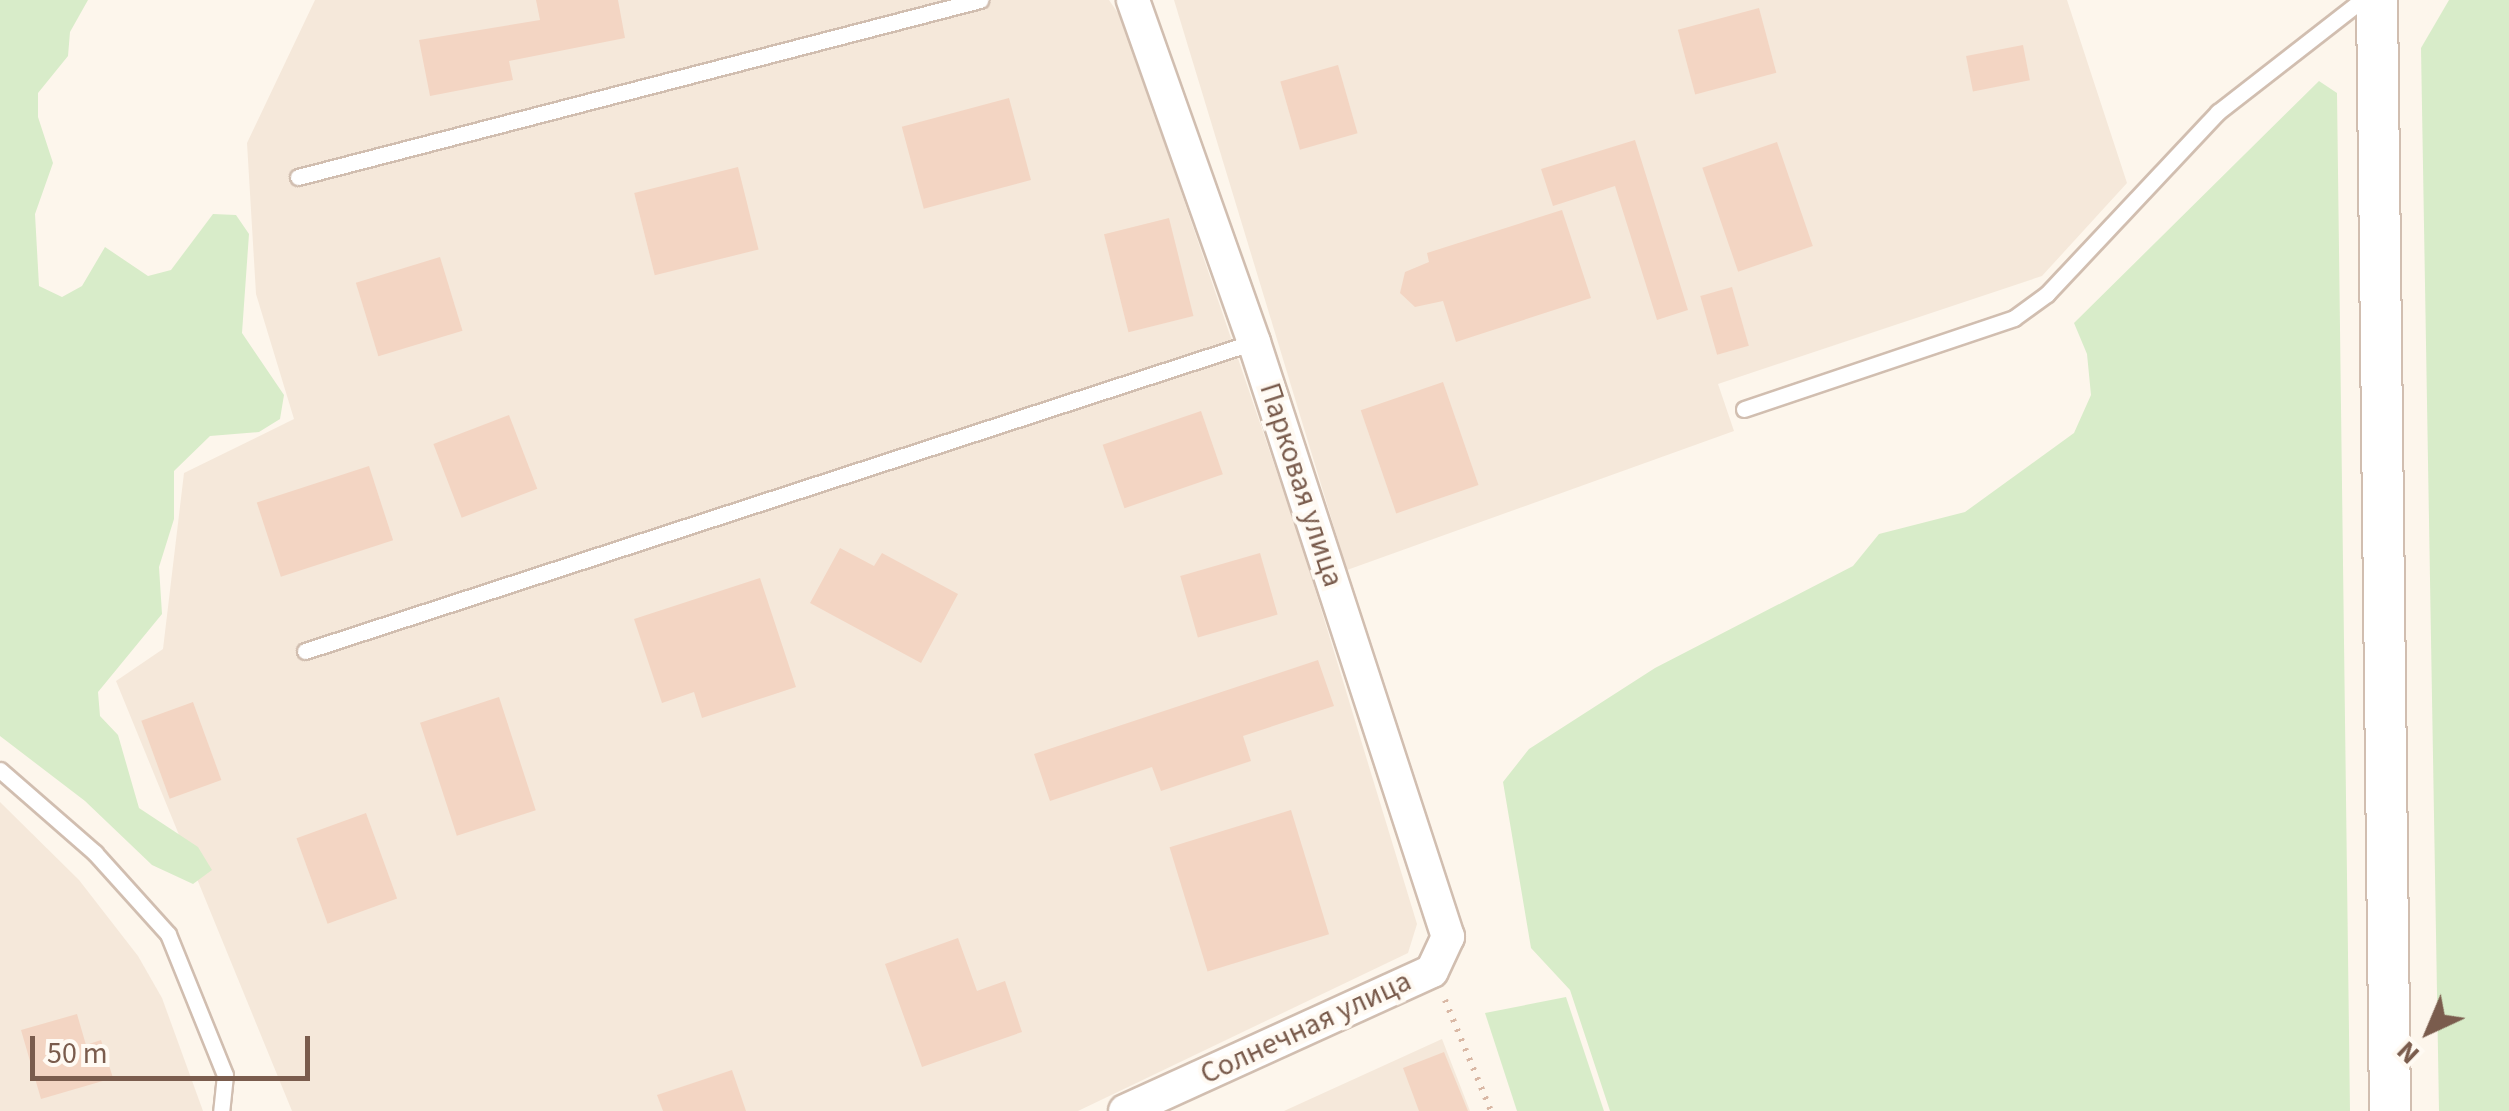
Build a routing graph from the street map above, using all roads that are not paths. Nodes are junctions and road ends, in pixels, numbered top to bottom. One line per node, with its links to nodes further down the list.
1 (980, 0): 5 (lane)
2 (1133, 0): 6 (street, Парковая улица)
3 (2362, 0): 7 (lane)
4 (2377, 0): 13 (street)
5 (298, 178)
6 (1254, 342): 8 (lane); 10 (street, Парковая улица)
7 (1744, 409)
8 (306, 650)
9 (0, 770): 11 (lane)
10 (1432, 971): 12 (street, Солнечная улица)
11 (221, 1111)
12 (1125, 1111)
13 (2390, 1111)

